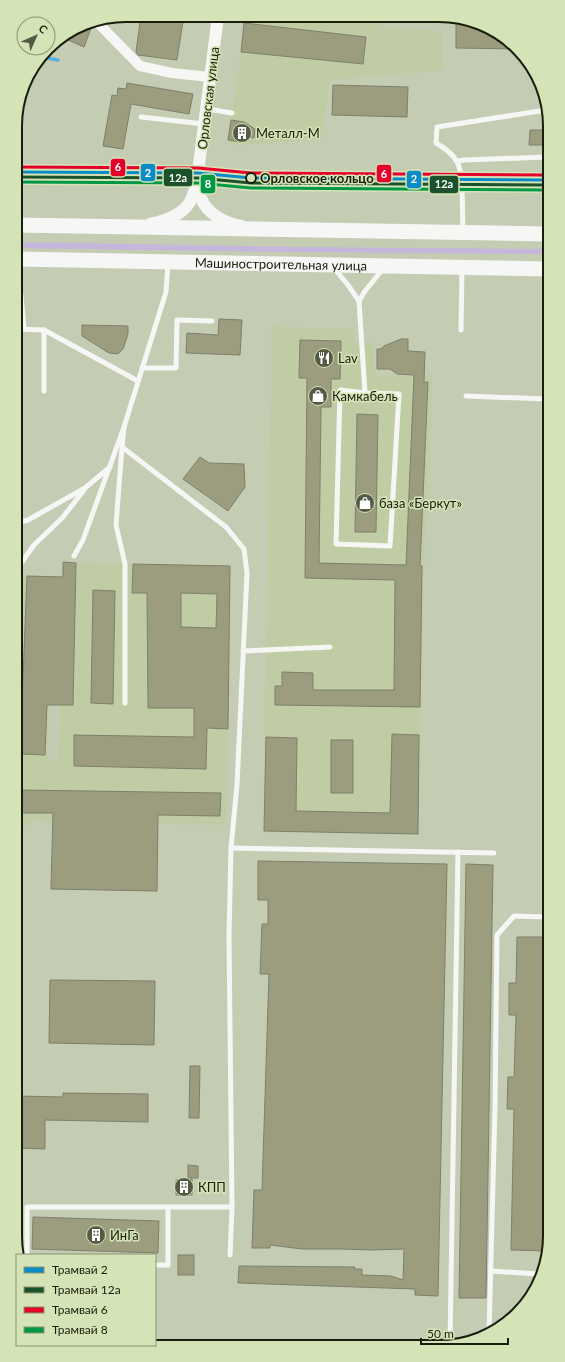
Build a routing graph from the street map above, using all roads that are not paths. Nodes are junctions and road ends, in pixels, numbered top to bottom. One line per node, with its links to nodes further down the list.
1 (217, 22): 3 (street, Орловская улица)
2 (100, 26): 3 (street)
3 (210, 77): 4 (street, Орловская улица)
4 (207, 109): 6 (lane); 8 (street, Орловская улица)
5 (542, 111): 10 (lane)
6 (232, 113)
7 (141, 117): 8 (lane)
8 (205, 124): 11 (street, Орловская улица)
9 (543, 157): 10 (lane)
10 (457, 161): 15 (lane)
11 (198, 180): 13 (street); 14 (street)
12 (22, 225): 13 (main road)
13 (138, 227): 14 (main road)
14 (253, 229): 15 (main road)
15 (463, 233): 16 (main road)
16 (543, 234)
17 (22, 259): 18 (main road, Машиностроительная улица)
18 (168, 262): 19 (main road, Машиностроительная улица); 29 (lane)
19 (331, 265): 20 (main road, Машиностроительная улица); 23 (lane)
20 (386, 266): 21 (main road, Машиностроительная улица); 23 (lane)
21 (462, 268): 22 (main road, Машиностроительная улица); 28 (lane)
22 (543, 269)
23 (359, 301): 32 (lane)
24 (22, 306): 26 (lane)
25 (212, 321): 29 (lane)
26 (24, 329): 27 (lane)
27 (44, 330): 30 (lane); 31 (lane)
28 (460, 330)
29 (142, 368): 30 (lane)
30 (138, 381): 35 (lane)
31 (44, 392)
32 (365, 393): 32 (lane)
33 (466, 396): 34 (lane)
34 (543, 398)
35 (124, 426): 36 (lane); 37 (lane)
36 (122, 447): 43 (lane); 44 (lane)
37 (111, 466): 38 (lane); 40 (lane)
38 (85, 488): 39 (lane); 41 (lane)
39 (22, 522)
40 (74, 556)
41 (22, 562)
42 (330, 647): 43 (lane)
43 (243, 651): 45 (lane)
44 (125, 703)
45 (231, 848): 46 (lane); 50 (lane)
46 (458, 852): 47 (lane); 57 (lane)
47 (494, 853)
48 (543, 917): 54 (lane)
49 (168, 1207): 50 (lane); 51 (lane); 53 (lane)
50 (232, 1207): 52 (lane)
51 (27, 1254)
52 (230, 1255)
53 (156, 1265)
54 (491, 1271): 55 (lane); 56 (lane)
55 (535, 1274)
56 (490, 1326)
57 (450, 1339)

